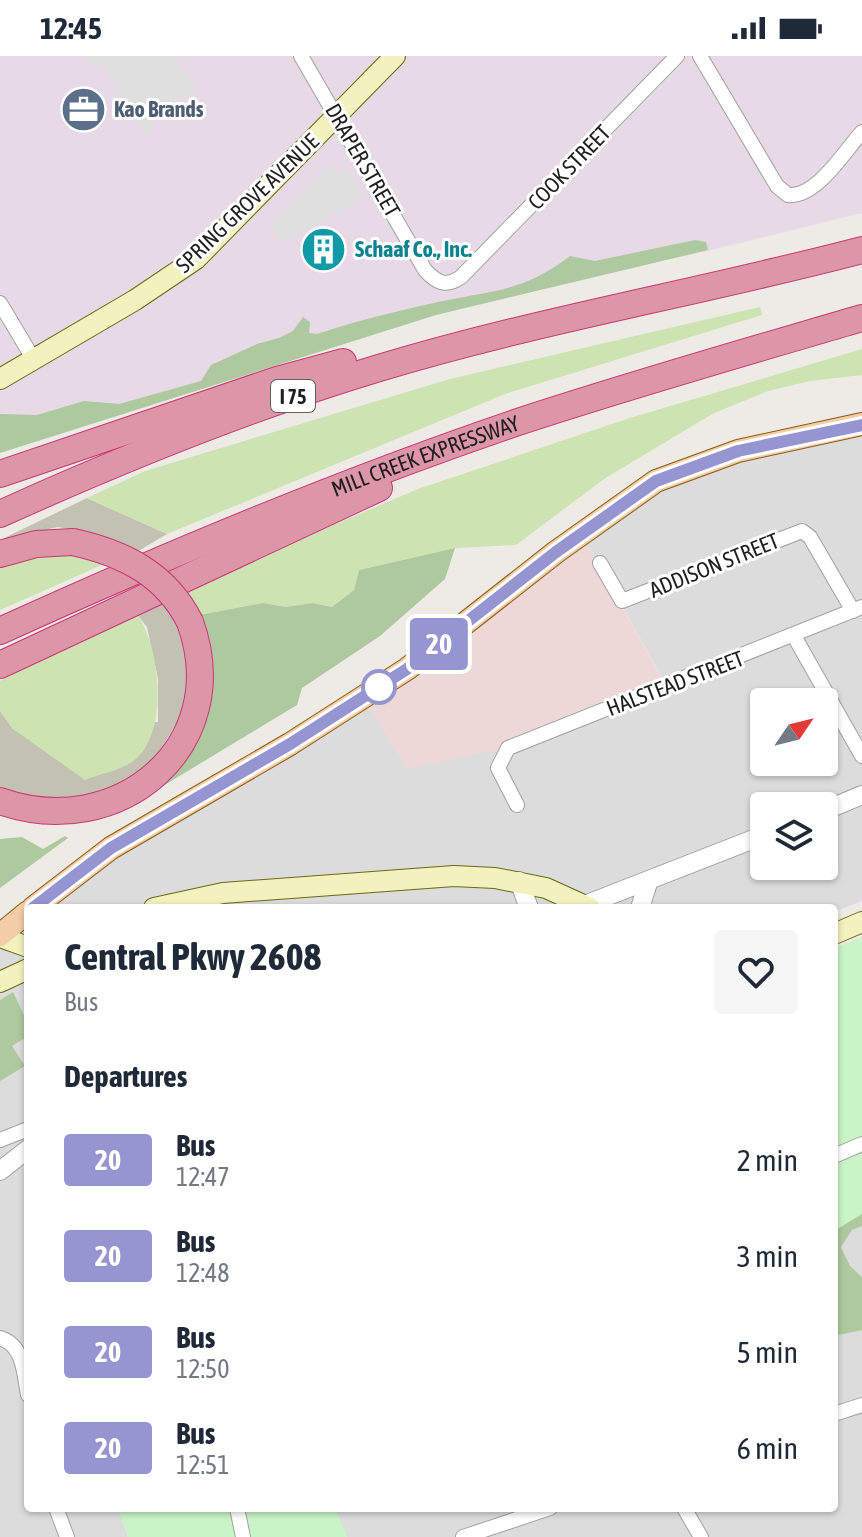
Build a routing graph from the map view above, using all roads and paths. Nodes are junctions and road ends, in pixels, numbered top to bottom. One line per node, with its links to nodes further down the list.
1 (301, 56): 5 (street, DRAPER STREET)
2 (395, 56): 5 (main road, SPRING GROVE AVENUE)
3 (677, 56): 8 (street, COOK STREET)
4 (700, 56): 6 (street)
5 (337, 116): 8 (street, DRAPER STREET); 12 (main road, SPRING GROVE AVENUE)
6 (862, 132)
7 (862, 250): 10 (highway, I 75)
8 (461, 277)
9 (0, 303): 12 (street)
10 (597, 311): 16 (highway); 17 (highway, I 75)
11 (862, 318): 14 (highway, MILL CREEK EXPRESSWAY)
12 (34, 360): 13 (main road, SPRING GROVE AVENUE)
13 (0, 379)
14 (512, 424): 21 (highway, MILL CREEK EXPRESSWAY); 23 (highway)
15 (862, 424): 32 (main road)
16 (0, 474)
17 (0, 514)
18 (0, 554): 26 (highway, bridge)
19 (600, 563): 20 (street, ADDISON STREET)
20 (858, 609): 22 (street, HALSTEAD STREET)
21 (0, 631)
22 (794, 636): 24 (street); 27 (street, HALSTEAD STREET)
23 (0, 665)
24 (862, 756)
25 (862, 795): 28 (street)
26 (0, 801)
27 (517, 805)
28 (838, 805)
29 (750, 840): 30 (street)
30 (649, 880): 36 (street); 37 (street)
31 (519, 881): 33 (main road); 34 (street); 35 (main road)
32 (38, 904)
33 (174, 904)
34 (528, 904)
35 (578, 904)
36 (591, 904)
37 (641, 904)
38 (24, 915): 41 (main road)
39 (862, 922): 40 (main road)
40 (838, 932)
41 (0, 936): 42 (main road)
42 (24, 945)
43 (24, 971): 44 (main road)
44 (0, 982)
45 (24, 1131): 46 (street)
46 (0, 1140)
47 (862, 1144): 49 (street)
48 (24, 1152): 50 (street)
49 (838, 1154)
50 (0, 1171)
51 (0, 1338): 52 (street)
52 (24, 1376)
53 (862, 1405): 54 (street)
54 (838, 1413)
55 (58, 1512): 60 (street)
56 (238, 1512): 61 (street)
57 (542, 1512): 59 (street)
58 (686, 1512): 63 (street)
59 (504, 1530): 62 (street)
60 (67, 1537)
61 (243, 1537)
62 (463, 1537)
63 (701, 1537)

